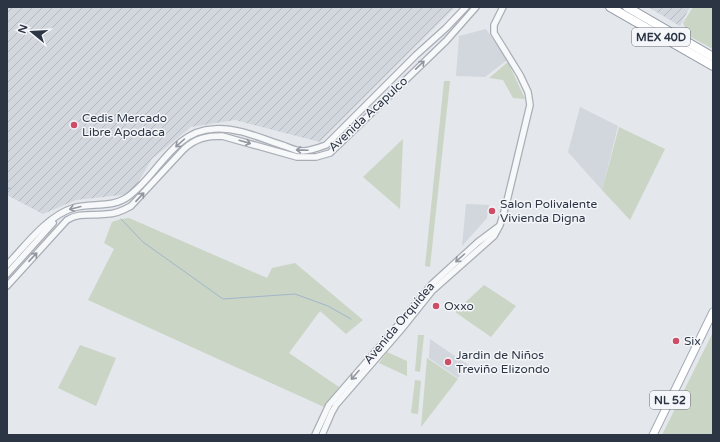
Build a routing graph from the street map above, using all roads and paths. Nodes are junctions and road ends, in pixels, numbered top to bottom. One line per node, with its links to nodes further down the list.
1 (466, 7): 10 (street, Avenida Acapulco, one-way to 10)
2 (476, 7): 12 (street, Avenida Acapulco, one-way to 2)
3 (503, 7): 9 (street, Avenida Orquídea)
4 (610, 7): 7 (highway, MEX 40D)
5 (627, 7): 6 (highway, MEX 40D)
6 (713, 57)
7 (713, 66)
8 (53, 223): 11 (street)
9 (500, 225): 16 (street, Avenida Orquídea, one-way to 16); 17 (street, Avenida Orquídea)
10 (7, 265)
11 (7, 274)
12 (7, 286)
13 (713, 312): 15 (main road, NL 52)
14 (713, 320): 15 (main road)
15 (690, 362): 18 (main road, NL 52); 19 (main road)
16 (315, 435)
17 (322, 435)
18 (653, 435)
19 (657, 435)

